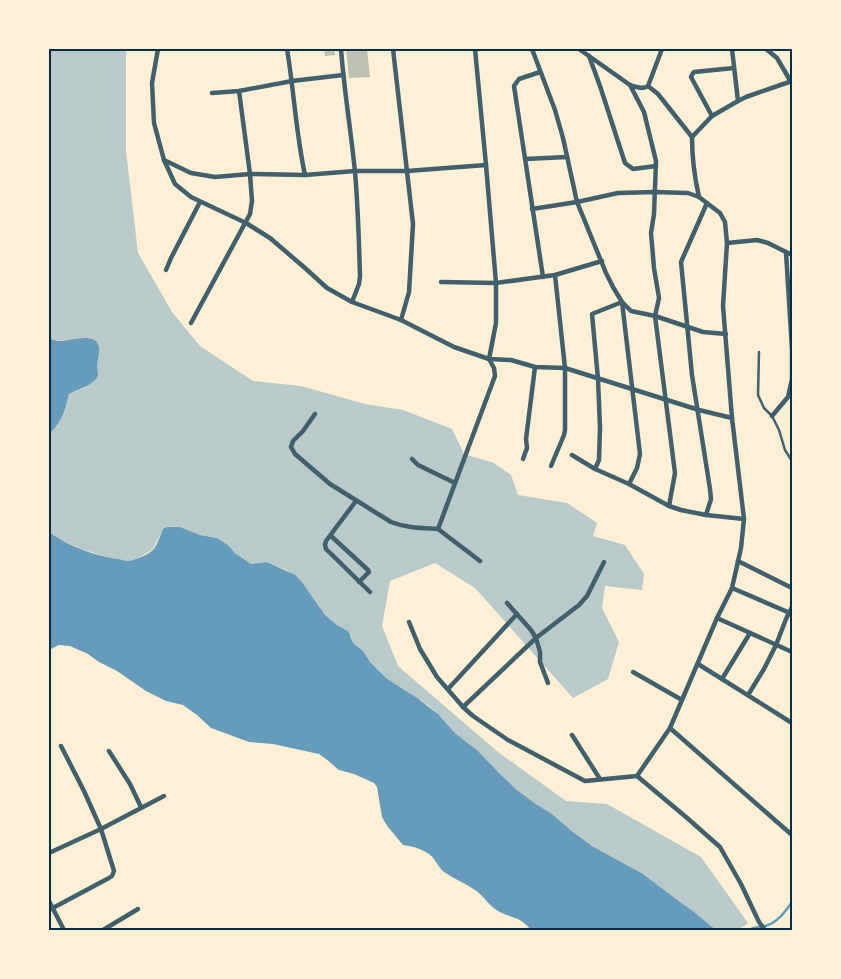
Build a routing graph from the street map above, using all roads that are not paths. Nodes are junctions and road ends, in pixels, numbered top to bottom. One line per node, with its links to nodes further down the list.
1 (158, 49): 26 (street)
2 (287, 49): 15 (street)
3 (341, 49): 14 (street)
4 (393, 49): 30 (street)
5 (474, 49): 27 (street)
6 (532, 49): 13 (street)
7 (579, 49): 11 (street)
8 (662, 49): 18 (street)
9 (732, 49): 12 (street)
10 (766, 49): 16 (street)
11 (589, 56): 17 (street); 28 (street)
12 (734, 68): 21 (street); 22 (street)
13 (540, 72): 24 (street); 25 (street)
14 (343, 75): 15 (street); 29 (street)
15 (292, 81): 19 (street); 32 (street)
16 (792, 81): 21 (street)
17 (630, 85): 18 (street); 28 (street)
18 (648, 86): 23 (street)
19 (239, 91): 20 (street); 31 (street)
20 (212, 93)
21 (738, 101): 22 (street)
22 (712, 116): 23 (street)
23 (692, 137): 34 (street)
24 (567, 156): 25 (street); 36 (street)
25 (525, 159): 38 (street)
26 (164, 160): 31 (street); 35 (street)
27 (486, 165): 30 (street); 48 (street)
28 (656, 166): 33 (street)
29 (355, 171): 30 (street); 32 (street); 49 (street)
30 (407, 171): 52 (street)
31 (250, 174): 32 (street); 39 (street)
32 (305, 175)
33 (655, 192): 34 (street); 36 (street); 51 (street)
34 (699, 197): 37 (street)
35 (200, 202): 39 (street); 44 (street)
36 (577, 202): 38 (street); 43 (street)
37 (707, 204): 40 (street); 54 (street)
38 (532, 209): 46 (street)
39 (246, 223): 49 (street); 53 (street)
40 (726, 243): 41 (street); 55 (street)
41 (786, 252): 42 (street); 56 (street)
42 (792, 255)
43 (602, 261): 45 (street); 50 (street)
44 (166, 270)
45 (555, 275): 46 (street); 60 (street)
46 (542, 277): 48 (street)
47 (441, 282): 48 (street)
48 (496, 283): 58 (street)
49 (352, 302): 52 (street)
50 (622, 302): 51 (street); 61 (street); 62 (street)
51 (656, 316): 54 (street); 64 (street)
52 (401, 320): 58 (street)
53 (191, 323)
54 (688, 327): 55 (street); 66 (street)
55 (726, 334): 69 (street)
56 (792, 349): 63 (street)
57 (759, 352): 68 (lane)
58 (489, 359): 59 (street); 76 (street)
59 (535, 367): 60 (street); 72 (street)
60 (565, 368): 61 (street); 74 (street)
61 (598, 379): 62 (street); 75 (street)
62 (633, 390): 64 (street); 77 (street)
63 (787, 399): 65 (street); 68 (street)
64 (666, 400): 66 (street); 79 (street)
65 (792, 402)
66 (699, 410): 69 (street); 80 (street)
67 (315, 414): 78 (street)
68 (772, 416): 73 (lane)
69 (732, 418): 81 (street)
70 (572, 455): 75 (street)
71 (412, 459): 76 (street)
72 (523, 459)
73 (792, 461)
74 (551, 466)
75 (595, 469): 77 (street)
76 (455, 483): 82 (street)
77 (629, 484): 79 (street)
78 (356, 501): 82 (street); 83 (street)
79 (669, 506): 80 (street)
80 (706, 515): 81 (street)
81 (744, 519): 85 (street)
82 (438, 529): 84 (street)
83 (331, 536): 87 (street); 87 (street)
84 (480, 561)
85 (738, 561): 88 (street); 89 (street)
86 (604, 562): 98 (street)
87 (359, 582): 90 (street)
88 (732, 588): 93 (street); 95 (street)
89 (792, 588)
90 (370, 592)
91 (507, 603): 94 (street)
92 (792, 607): 93 (street)
93 (790, 613): 99 (street)
94 (517, 614): 98 (street); 105 (street)
95 (717, 618): 97 (street); 101 (street)
96 (409, 622): 105 (street)
97 (750, 633): 99 (street); 103 (street)
98 (536, 638): 104 (street); 108 (street)
99 (776, 645): 100 (street); 106 (street)
100 (792, 652)
101 (698, 664): 103 (street); 107 (street)
102 (633, 672): 107 (street)
103 (722, 679): 106 (street)
104 (548, 683)
105 (448, 689): 108 (street)
106 (748, 695): 109 (street)
107 (682, 700): 110 (street)
108 (463, 707): 115 (street)
109 (792, 723)
110 (670, 728): 114 (street); 119 (street)
111 (572, 735): 115 (street)
112 (61, 746): 118 (street)
113 (109, 751): 117 (street)
114 (637, 776): 115 (street); 126 (street)
115 (600, 779)
116 (164, 796): 117 (street)
117 (141, 807): 118 (street)
118 (101, 828): 120 (street); 122 (street)
119 (791, 832)
120 (49, 853)
121 (49, 901): 122 (street)
122 (51, 909): 124 (street)
123 (138, 909): 125 (street)
124 (64, 930)
125 (103, 930)
126 (764, 930)

